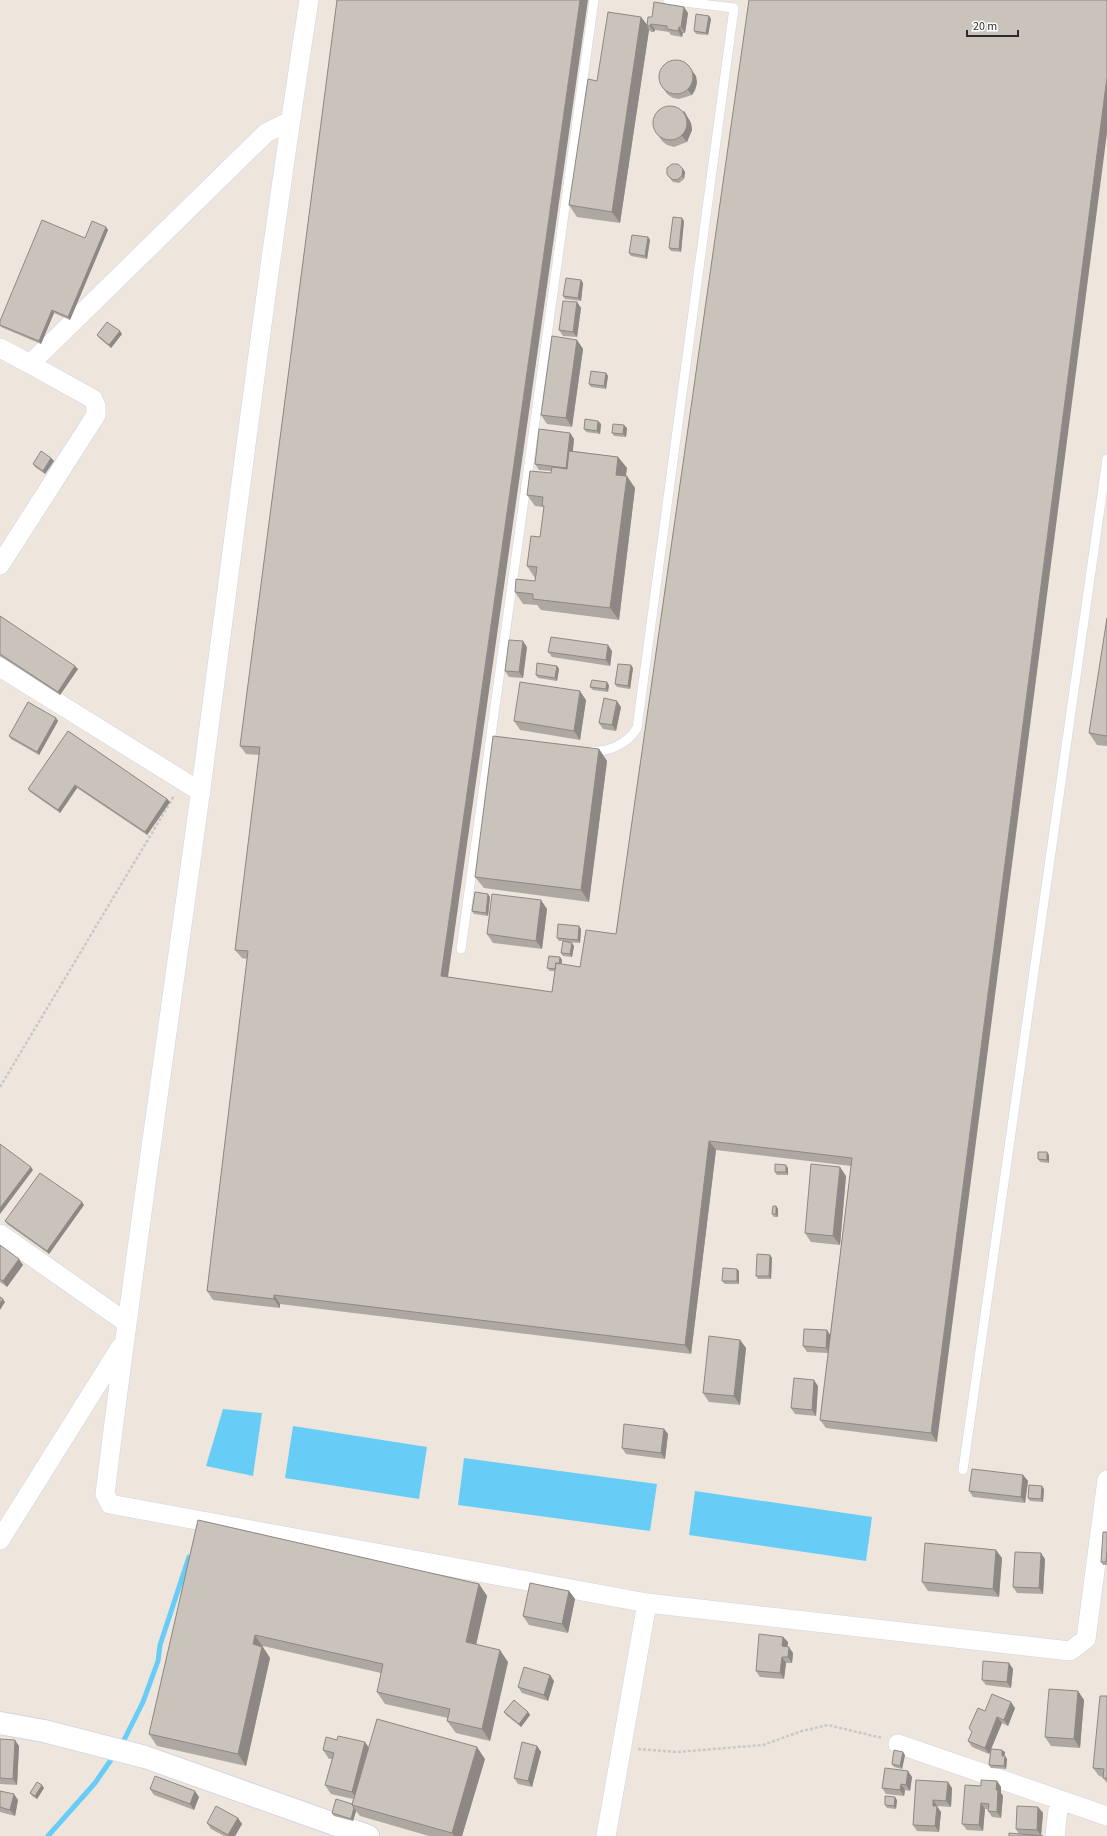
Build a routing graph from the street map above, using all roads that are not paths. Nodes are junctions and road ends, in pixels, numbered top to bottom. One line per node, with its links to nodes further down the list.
1 (309, 0): 5 (street)
2 (594, 0): 13 (lane)
3 (668, 0): 4 (lane)
4 (734, 4): 11 (lane)
5 (290, 121): 7 (street); 12 (street)
6 (0, 348): 7 (street)
7 (30, 364): 9 (street)
8 (1107, 459): 17 (lane)
9 (0, 565)
10 (0, 667): 12 (street)
11 (580, 749)
12 (200, 792): 15 (street)
13 (461, 949)
14 (0, 1234): 15 (street)
15 (127, 1323): 16 (street)
16 (123, 1344): 19 (street); 20 (street)
17 (963, 1470)
18 (1107, 1480): 20 (street)
19 (0, 1540)
20 (647, 1603): 27 (street)
21 (0, 1723): 25 (street)
22 (898, 1744): 23 (street)
23 (1059, 1800): 24 (street); 28 (street)
24 (1107, 1816)
25 (328, 1830): 26 (street)
26 (368, 1836)
27 (606, 1836)
28 (1055, 1836)

